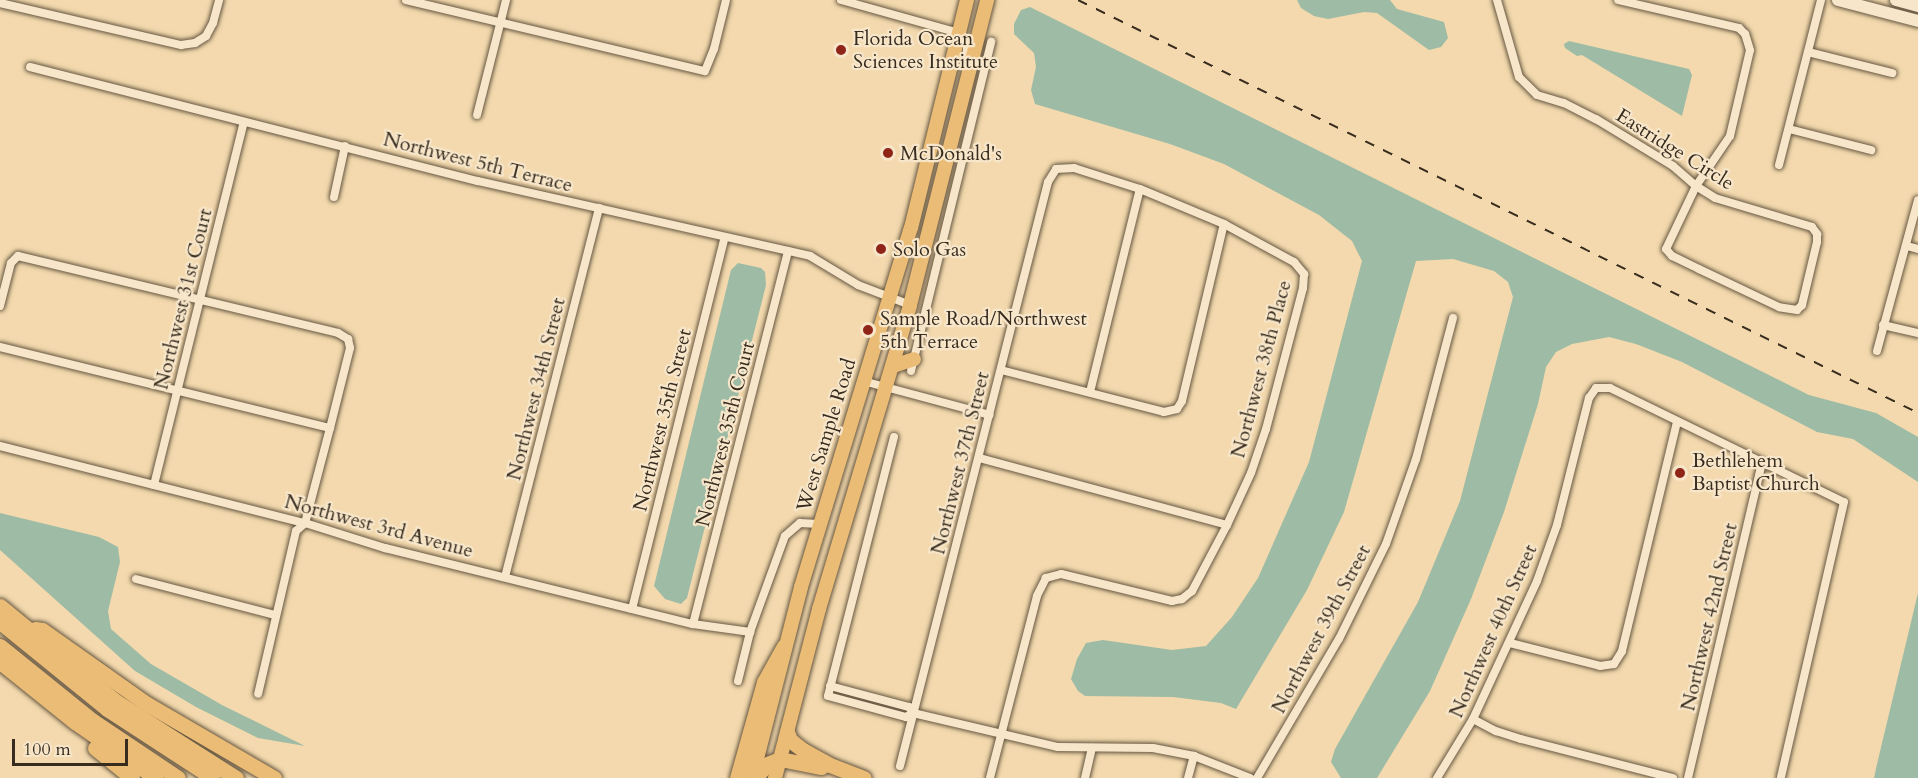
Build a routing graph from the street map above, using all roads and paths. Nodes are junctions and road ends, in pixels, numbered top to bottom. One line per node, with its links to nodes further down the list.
1 (219, 0): 13 (street)
2 (406, 0): 16 (street)
3 (506, 0): 16 (street)
4 (726, 0): 16 (street)
5 (842, 0): 17 (street)
6 (967, 0): 17 (main road, West Sample Road)
7 (987, 0): 22 (main road)
8 (1497, 0): 30 (street, Eastridge Circle)
9 (1618, 0): 30 (street)
10 (1821, 0): 19 (street)
11 (1838, 0): 15 (street)
12 (1896, 0): 14 (street)
13 (0, 3)
14 (1918, 6)
15 (1918, 21)
16 (501, 22): 24 (street)
17 (959, 33): 22 (street); 41 (main road, West Sample Road)
18 (991, 42): 23 (street)
19 (1808, 52): 21 (street); 26 (street)
20 (30, 67): 25 (street, Northwest 5th Terrace)
21 (1892, 73)
22 (964, 89): 23 (street); 42 (main road)
23 (978, 95): 49 (street)
24 (477, 115)
25 (244, 122): 27 (street, Northwest 5th Terrace); 40 (street, Northwest 31st Court)
26 (1789, 129): 28 (street); 29 (street)
27 (345, 146): 32 (street); 34 (street, Northwest 5th Terrace)
28 (1870, 150)
29 (1779, 165)
30 (1696, 186): 30 (street, Eastridge Circle)
31 (1140, 189): 35 (street); 51 (street, Northwest 37th Street); 55 (street)
32 (333, 197)
33 (1918, 200): 37 (street)
34 (598, 208): 36 (street, Northwest 5th Terrace); 67 (street, Northwest 34th Street)
35 (1224, 224): 55 (street); 66 (street, Northwest 38th Place)
36 (724, 239): 39 (street, Northwest 5th Terrace); 70 (street, Northwest 35th Street)
37 (1907, 246): 38 (street); 45 (street)
38 (1918, 249)
39 (788, 251): 41 (street, Northwest 5th Terrace); 73 (street, Northwest 35th Court)
40 (200, 298): 43 (street); 54 (street, Northwest 31st Court); 58 (street)
41 (889, 298): 42 (street, Northwest 5th Terrace); 52 (main road, West Sample Road)
42 (910, 305): 50 (main road)
43 (0, 306)
44 (1453, 318): 107 (street, Northwest 39th Street)
45 (1883, 325): 46 (street); 48 (street)
46 (1918, 333)
47 (0, 347): 54 (street)
48 (1877, 351)
49 (913, 365): 50 (main road)
50 (893, 366): 53 (main road)
51 (1001, 370): 55 (street); 56 (street, Northwest 37th Street)
52 (863, 381): 53 (street); 65 (main road, West Sample Road)
53 (887, 388): 56 (street); 86 (main road)
54 (177, 392): 58 (street); 63 (street, Northwest 31st Court)
55 (1090, 392)
56 (990, 415): 61 (street, Northwest 37th Street)
57 (1677, 422): 62 (street); 76 (street); 76 (street, Northwest 40th Street)
58 (330, 428): 64 (street)
59 (894, 437): 82 (street)
60 (0, 446): 63 (street, Northwest 3rd Avenue)
61 (979, 458): 66 (street); 84 (street, Northwest 37th Street)
62 (1761, 463): 110 (street, Northwest 42nd Street); 111 (street)
63 (154, 485): 64 (street, Northwest 3rd Avenue)
64 (305, 523): 67 (street, Northwest 3rd Avenue); 71 (street)
65 (819, 524): 75 (street); 78 (main road, West Sample Road)
66 (1227, 525): 87 (street, Northwest 38th Place)
67 (504, 577): 70 (street, Northwest 3rd Avenue)
68 (136, 579): 71 (street)
69 (0, 606): 74 (highway)
70 (632, 609): 73 (street, Northwest 3rd Avenue)
71 (275, 615): 83 (street)
72 (0, 622): 96 (highway)
73 (693, 624): 75 (street, Northwest 3rd Avenue)
74 (26, 629): 97 (highway); 98 (highway)
75 (750, 632): 81 (street)
76 (1510, 643): 85 (street, Northwest 40th Street)
77 (0, 646): 95 (highway)
78 (784, 646): 99 (highway); 100 (main road, West Sample Road)
79 (0, 662): 94 (highway)
80 (0, 670): 93 (highway)
81 (738, 681)
82 (830, 686): 84 (street); 84 (street)
83 (258, 694)
84 (913, 714): 87 (street); 92 (street, Northwest 37th Street)
85 (1473, 718): 108 (street, Northwest 40th Street); 109 (street)
86 (786, 732): 90 (main road); 91 (highway)
87 (1001, 735): 88 (street); 103 (street)
88 (1092, 748): 89 (street); 104 (street)
89 (1194, 756): 105 (street); 106 (street)
90 (780, 759): 91 (highway); 100 (highway); 101 (main road)
91 (830, 765): 102 (highway)
92 (900, 766)
93 (132, 778)
94 (156, 778)
95 (178, 778)
96 (213, 778)
97 (236, 778)
98 (274, 778)
99 (737, 778)
100 (754, 778)
101 (775, 778)
102 (864, 778)
103 (990, 778)
104 (1085, 778)
105 (1188, 778)
106 (1250, 778)
107 (1257, 778)
108 (1437, 778)
109 (1672, 778)
110 (1688, 778)
111 (1782, 778)

